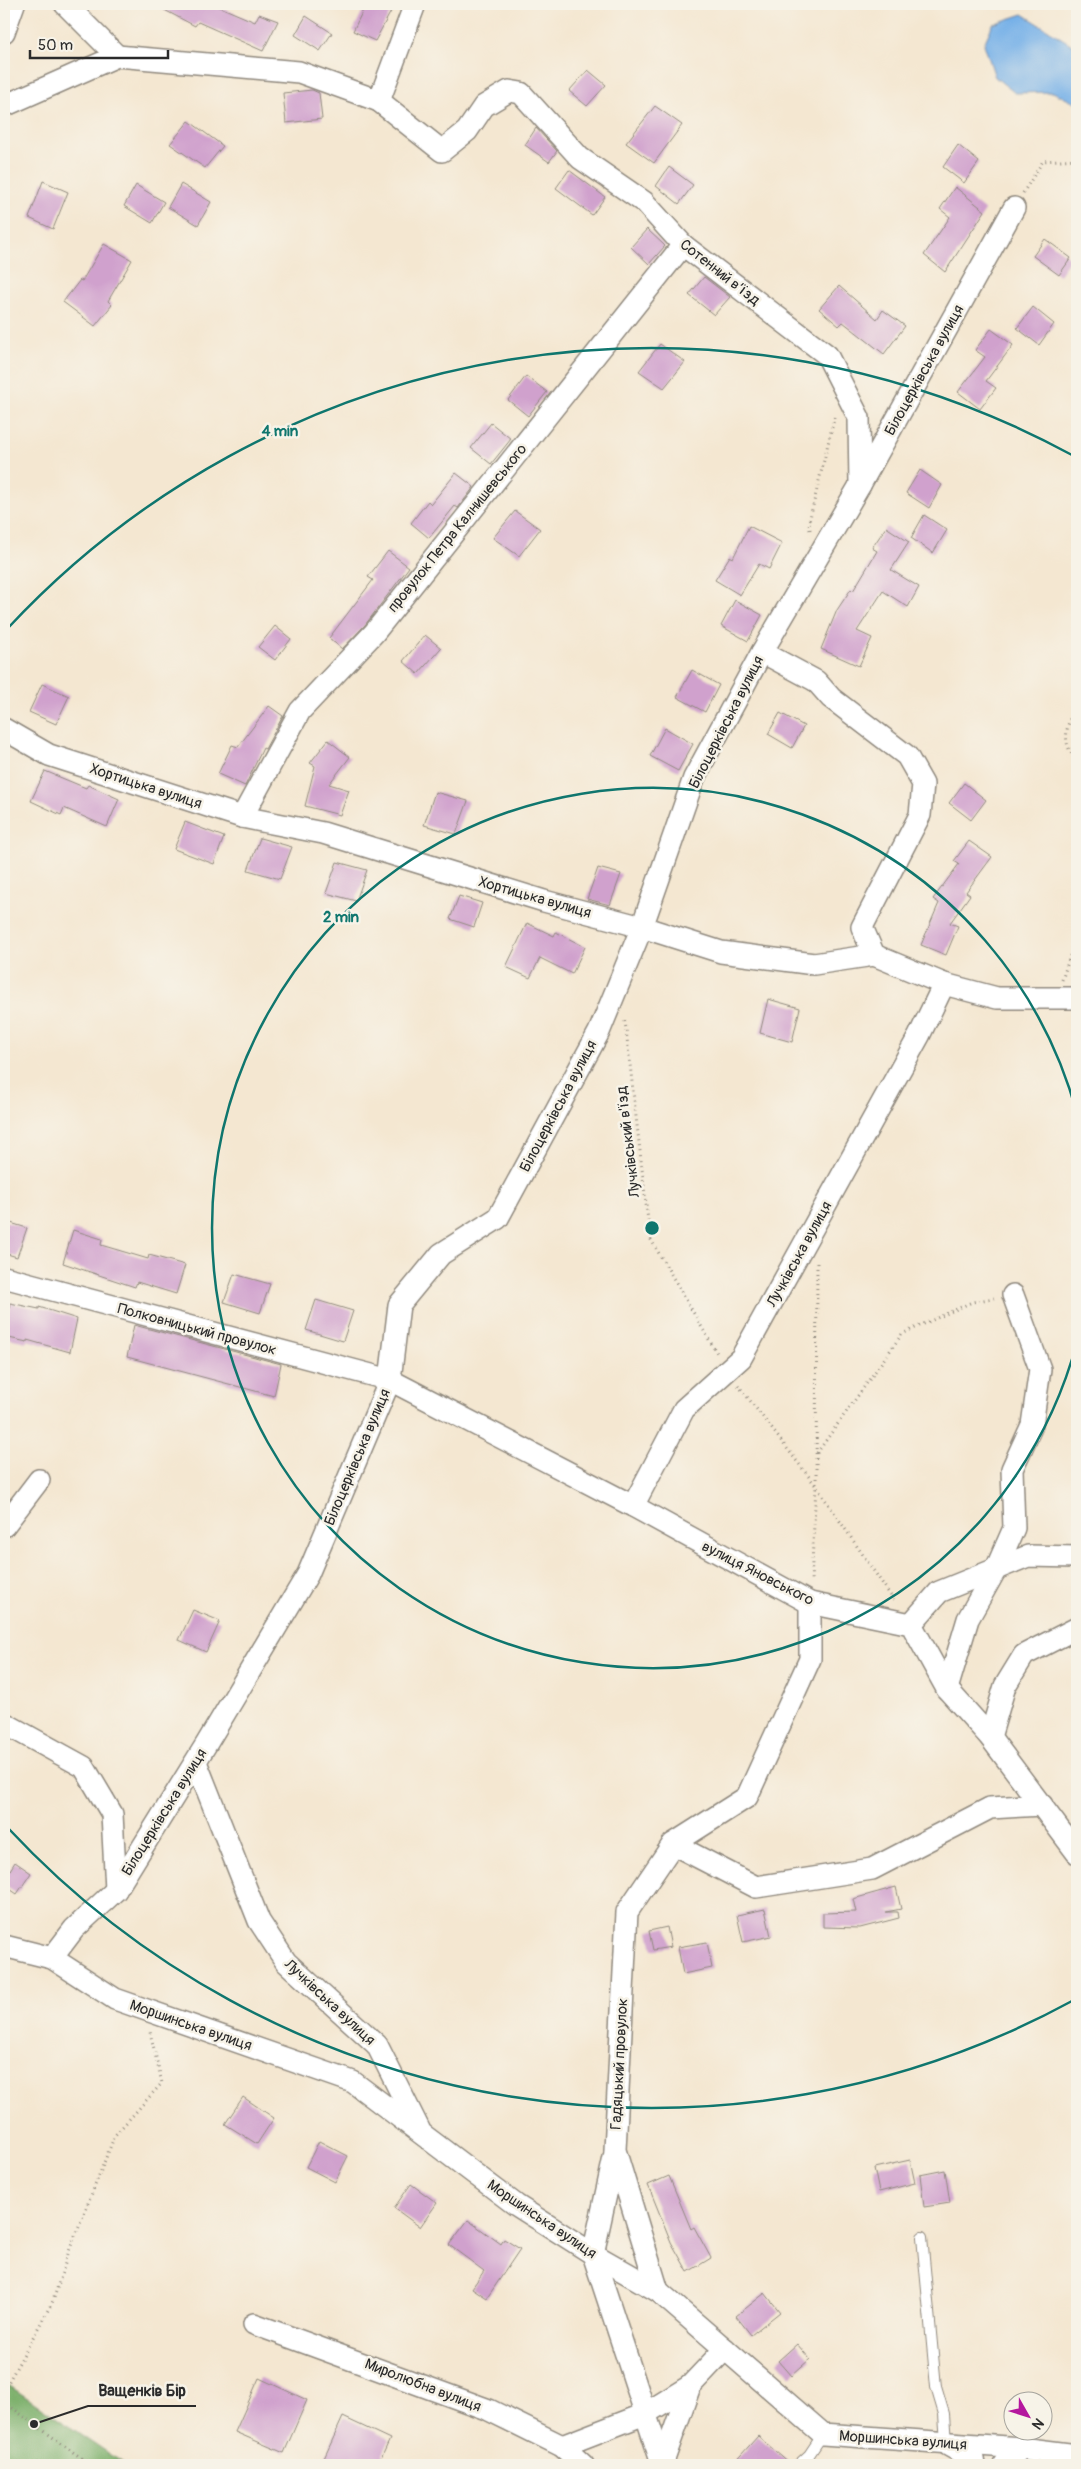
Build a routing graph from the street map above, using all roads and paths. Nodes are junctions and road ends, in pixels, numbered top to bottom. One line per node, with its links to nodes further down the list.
1 (14, 4): 4 (street)
2 (65, 4): 5 (street)
3 (415, 4): 6 (street)
4 (4, 32)
5 (117, 56): 6 (street); 7 (street)
6 (379, 101): 10 (street, Сотенний в’їзд)
7 (4, 106)
8 (1077, 159): 9 (path)
9 (1014, 208): 12 (street, Білоцерківська вулиця)
10 (683, 245): 11 (street, Сотенний в’їзд); 18 (street, провулок Петра Калнишевського)
11 (842, 384): 12 (street, Сотенний в’їзд); 13 (path)
12 (860, 485): 13 (street, Білоцерківська вулиця)
13 (816, 560): 14 (street, Білоцерківська вулиця)
14 (762, 652): 19 (street, Білоцерківська вулиця); 21 (street)
15 (1077, 700): 17 (path)
16 (4, 730): 18 (street, Хортицька вулиця)
17 (1077, 760)
18 (242, 817): 19 (street, Хортицька вулиця)
19 (642, 927): 21 (street, Хортицька вулиця); 30 (street, Білоцерківська вулиця)
20 (1077, 935): 23 (path)
21 (874, 955): 22 (street)
22 (944, 984): 23 (street); 29 (street, Лучківська вулиця)
23 (1056, 998): 24 (street)
24 (1077, 998)
25 (624, 1020): 29 (path, Лучківський в'їзд)
26 (817, 1261): 31 (path)
27 (4, 1277): 30 (street, Полковницький провулок)
28 (1013, 1296): 31 (path); 37 (street)
29 (727, 1371): 33 (path, Лучківський в'їзд); 34 (street, Лучківська вулиця)
30 (390, 1380): 34 (street, вулиця Яновського); 44 (street, Білоцерківська вулиця)
31 (816, 1454): 33 (path)
32 (39, 1480): 35 (street)
33 (816, 1486): 38 (path); 39 (path, Лучківський в'їзд)
34 (633, 1506): 38 (street, вулиця Яновського)
35 (4, 1526)
36 (1077, 1556): 37 (street)
37 (996, 1569): 39 (street); 41 (street)
38 (810, 1603): 39 (street, вулиця Яновського); 46 (street, Гадяцький провулок)
39 (910, 1624): 41 (street)
40 (1077, 1628): 43 (street)
41 (947, 1689): 43 (street)
42 (4, 1722): 48 (street)
43 (990, 1737): 45 (street)
44 (196, 1762): 48 (street, Білоцерківська вулиця); 52 (street, Лучківська вулиця)
45 (1042, 1805): 46 (street); 47 (street)
46 (673, 1844): 53 (street, Гадяцький провулок)
47 (1077, 1853)
48 (116, 1890): 50 (street, Білоцерківська вулиця)
49 (4, 1946): 50 (street, Моршинська вулиця)
50 (52, 1958): 51 (street, Моршинська вулиця)
51 (145, 2009): 52 (street, Моршинська вулиця); 60 (path)
52 (420, 2132): 55 (street, Моршинська вулиця)
53 (615, 2150): 55 (street); 56 (street, Гадяцький провулок)
54 (922, 2237): 64 (lane)
55 (593, 2254): 56 (street, Моршинська вулиця); 62 (street)
56 (658, 2291): 58 (street, Моршинська вулиця)
57 (254, 2324): 65 (street, Миролюбна вулиця)
58 (726, 2348): 59 (street); 63 (street, Моршинська вулиця)
59 (690, 2386): 62 (street); 70 (street)
60 (4, 2390)
61 (4, 2402): 68 (path)
62 (645, 2414): 65 (street); 70 (street)
63 (823, 2434): 64 (street, Моршинська вулиця); 71 (lane)
64 (946, 2443): 66 (street, Моршинська вулиця); 72 (street)
65 (562, 2446): 69 (street, Миролюбна вулиця)
66 (1021, 2448): 67 (street, Моршинська вулиця); 73 (street)
67 (1077, 2454)
68 (91, 2465)
69 (583, 2465)
70 (662, 2465)
71 (798, 2465)
72 (974, 2465)
73 (1004, 2465)

